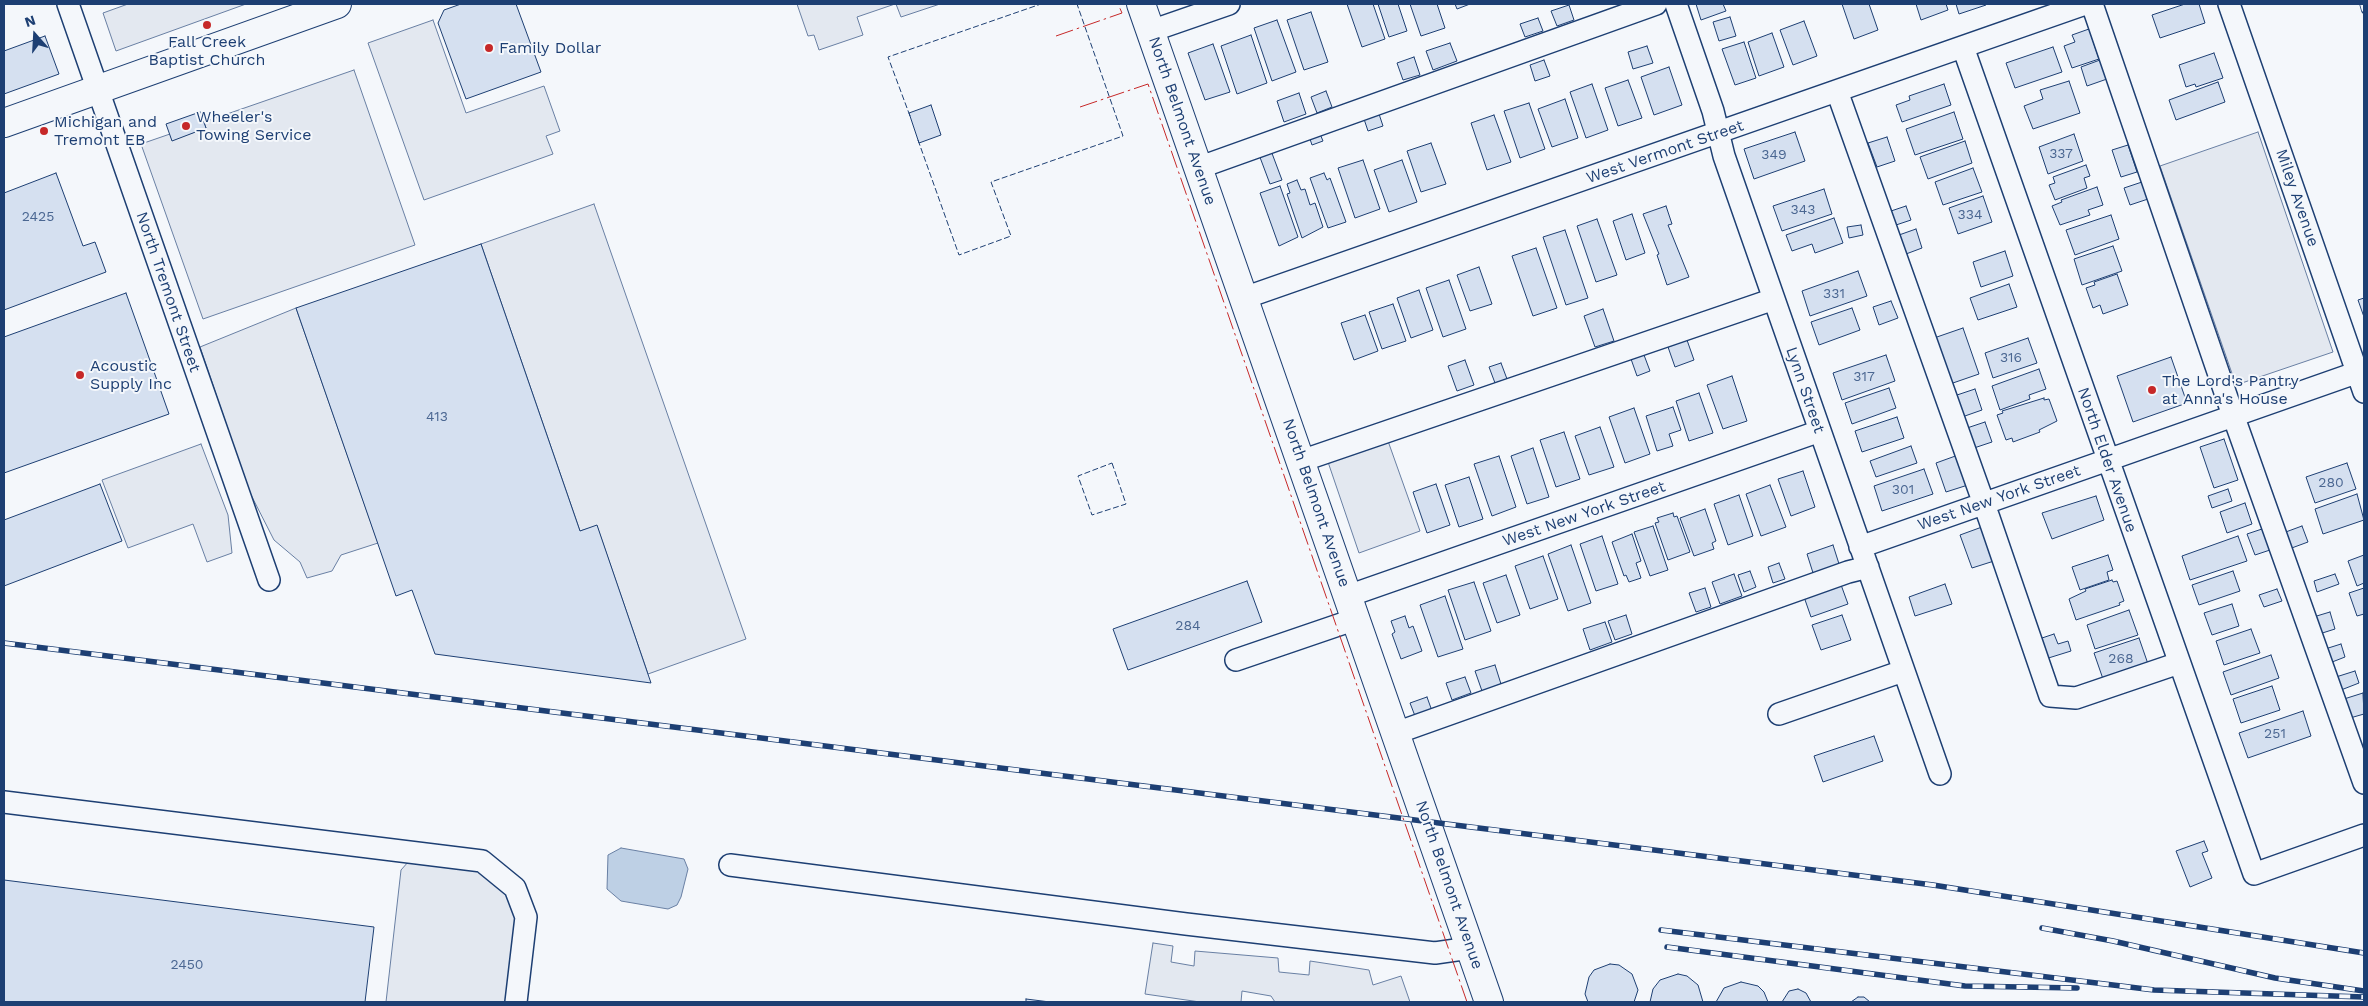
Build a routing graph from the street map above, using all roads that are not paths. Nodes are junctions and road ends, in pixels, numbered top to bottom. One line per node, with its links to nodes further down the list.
1 (68, 4): 12 (street, North Tremont Street)
2 (337, 4): 12 (main road)
3 (1141, 4): 10 (main road, North Belmont Avenue)
4 (1229, 4): 10 (street)
5 (1656, 4): 16 (street)
6 (1676, 4): 15 (street, Lynn Street)
7 (2085, 4): 11 (street, West Vermont Street)
8 (2092, 4): 20 (street)
9 (2229, 4): 19 (street, Miley Avenue)
10 (1151, 31): 16 (main road, North Belmont Avenue)
11 (1963, 46): 13 (street, West Vermont Street); 22 (street, North Elder Avenue)
12 (98, 90): 14 (main road); 27 (street, North Tremont Street)
13 (1837, 90): 15 (street, West Vermont Street); 24 (street)
14 (4, 123)
15 (1719, 133): 17 (street, West Vermont Street); 18 (street, Lynn Street)
16 (1198, 168): 17 (main road, North Belmont Avenue)
17 (1244, 298): 23 (main road, North Belmont Avenue)
18 (1774, 299): 21 (street, Lynn Street); 23 (street)
19 (2362, 378): 20 (street, West New York Street)
20 (2234, 416): 22 (street, West New York Street); 35 (street)
21 (1820, 431): 25 (street, Lynn Street); 28 (street, West New York Street)
22 (2107, 460): 24 (street, West New York Street); 30 (street, North Elder Avenue)
23 (1301, 461): 28 (main road, North Belmont Avenue)
24 (1984, 503): 25 (street, West New York Street); 30 (street)
25 (1860, 547): 26 (street, Lynn Street)
26 (1868, 567): 31 (street, Lynn Street); 33 (street)
27 (269, 580)
28 (1352, 608): 29 (street, West New York Street); 33 (main road, North Belmont Avenue)
29 (1236, 660)
30 (2179, 663): 37 (street, North Elder Avenue)
31 (1904, 671): 32 (street); 34 (street, Lynn Street)
32 (1779, 714)
33 (1396, 733): 39 (main road, North Belmont Avenue)
34 (1940, 774)
35 (2364, 783)
36 (4, 802): 40 (street)
37 (2364, 835)
38 (730, 865): 39 (street)
39 (1470, 948): 41 (main road, North Belmont Avenue)
40 (516, 1002)
41 (1489, 1002)

